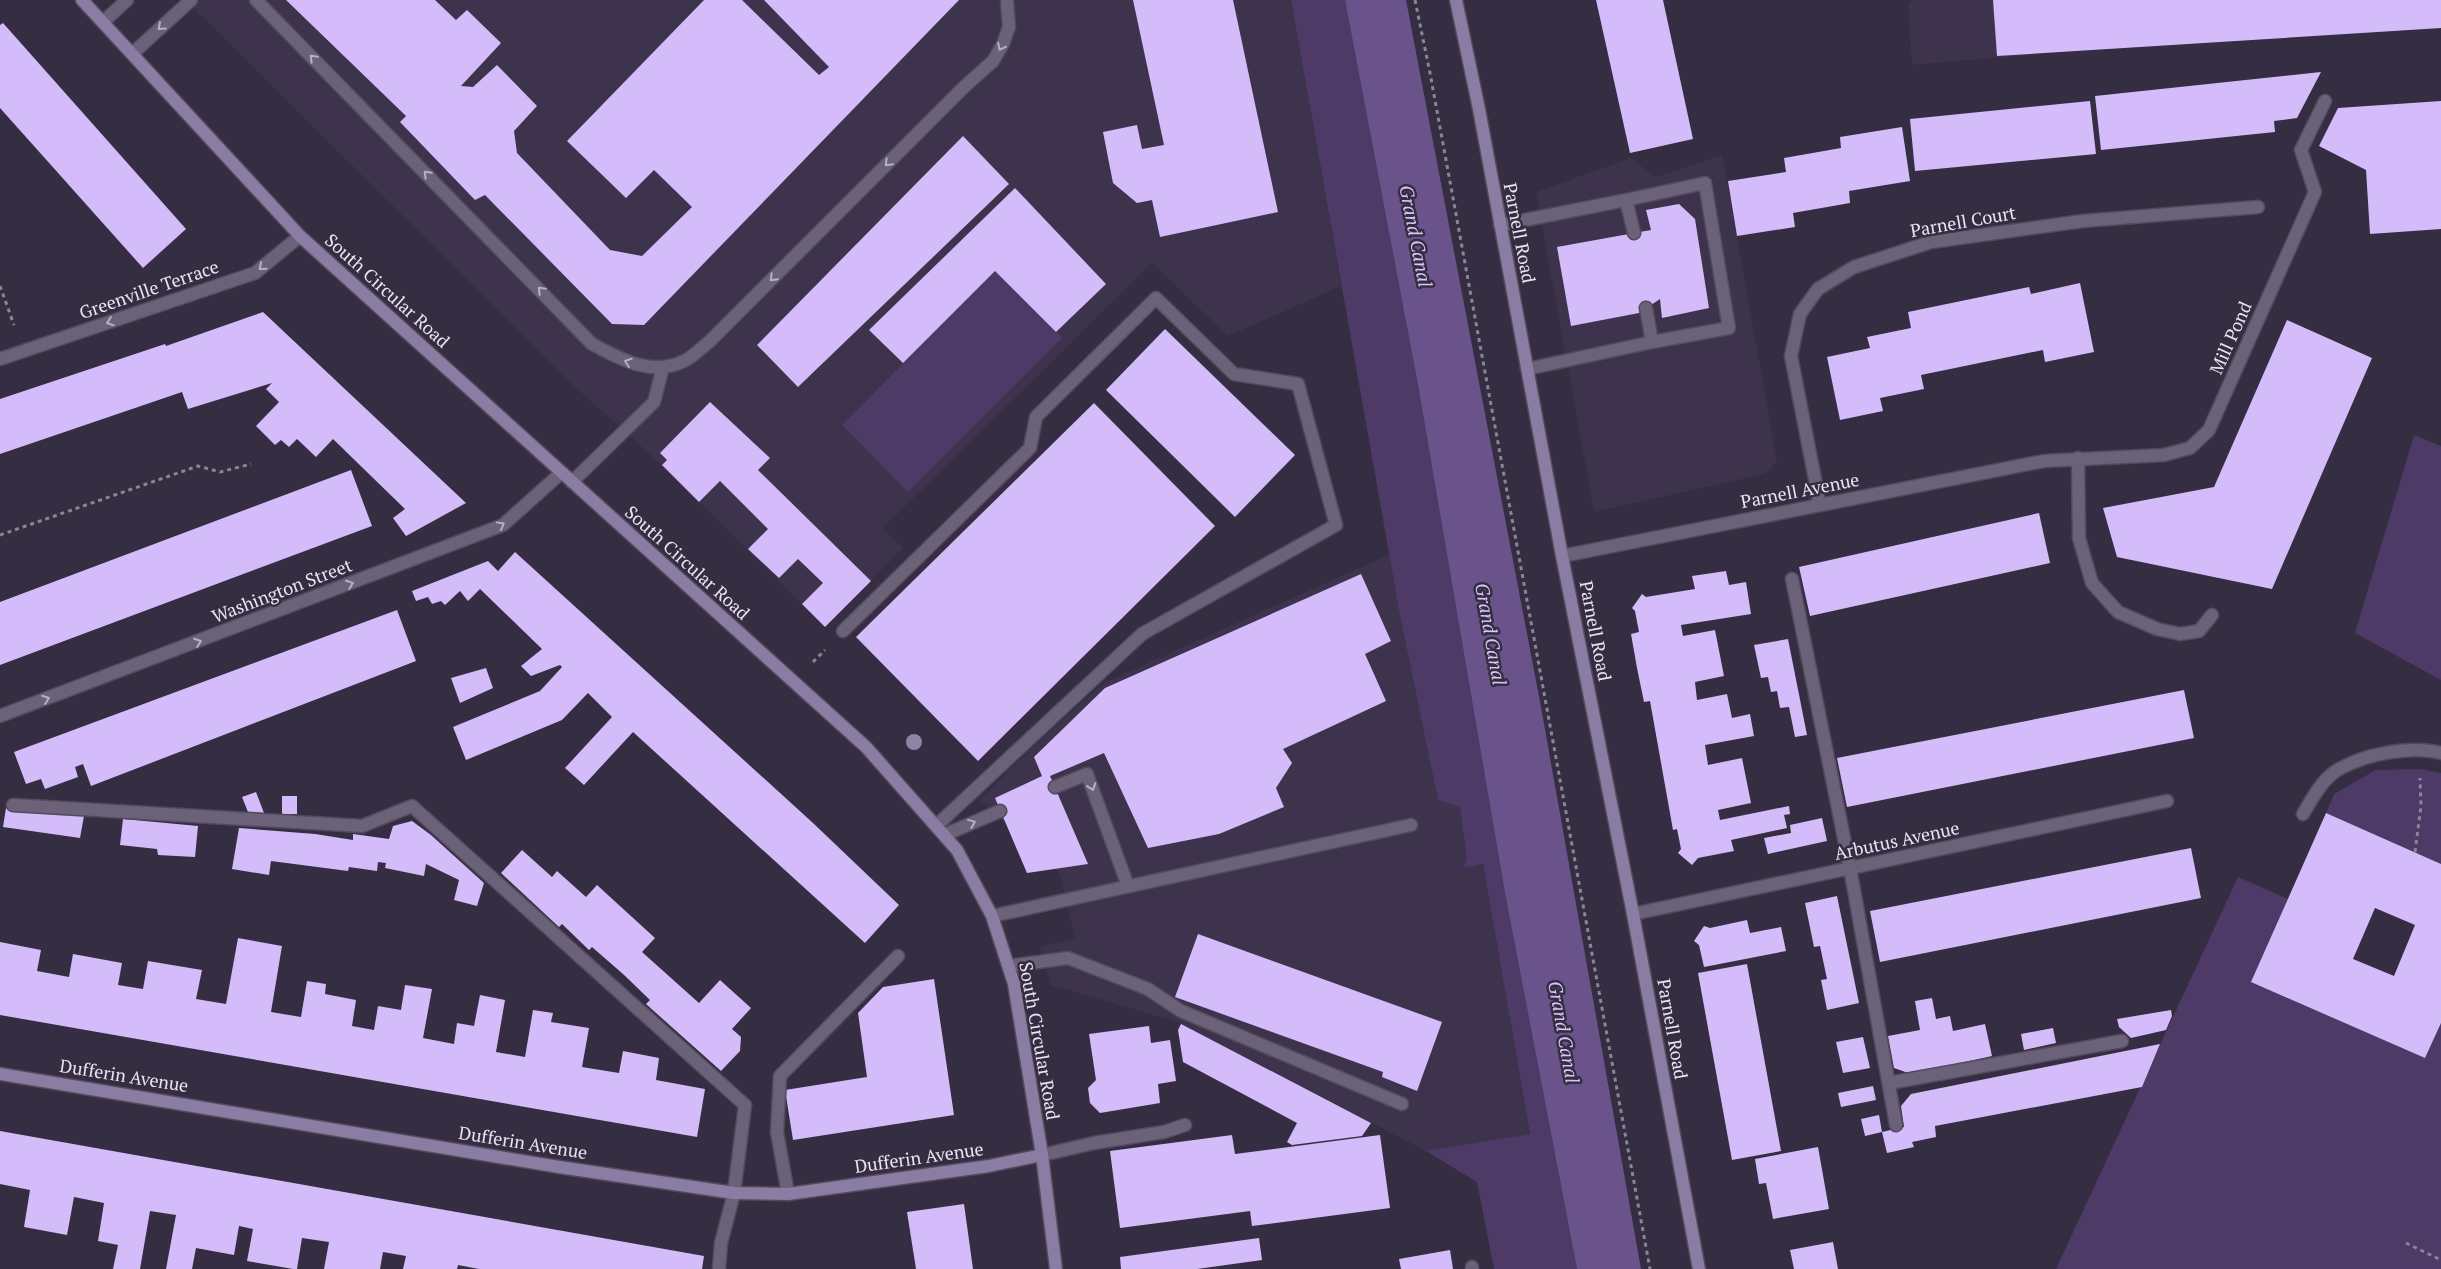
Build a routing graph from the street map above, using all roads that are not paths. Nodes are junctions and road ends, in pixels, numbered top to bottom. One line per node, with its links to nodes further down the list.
1 (82, 0): 7 (main road, South Circular Road)
2 (127, 0): 7 (street)
3 (191, 0): 8 (street, one-way to 8)
4 (256, 0): 18 (street, one-way to 4)
5 (1007, 0): 18 (street, one-way to 18)
6 (1456, 0): 12 (main road, Parnell Road)
7 (103, 22): 8 (main road, South Circular Road)
8 (132, 54): 14 (main road, South Circular Road)
9 (2325, 101): 20 (street, Mill Pond)
10 (1626, 200): 12 (street); 13 (street); 16 (street)
11 (2258, 208): 24 (street, Parnell Court)
12 (1500, 226): 19 (main road, Parnell Road)
13 (1634, 233)
14 (300, 236): 17 (street, Greenville Terrace, one-way to 17); 22 (main road, South Circular Road)
15 (1646, 308): 16 (street)
16 (1652, 342): 19 (street)
17 (0, 359)
18 (663, 367): 23 (street)
19 (1527, 369): 25 (main road, Parnell Road)
20 (2078, 458): 21 (street, Mill Pond); 27 (street)
21 (2044, 461): 24 (street, Parnell Avenue)
22 (561, 472): 23 (main road, South Circular Road); 29 (street, Washington Street, one-way to 22)
23 (572, 482): 37 (main road, South Circular Road)
24 (1820, 505): 25 (street, Parnell Avenue)
25 (1562, 556): 40 (main road, Parnell Road)
26 (1792, 579): 38 (street)
27 (2212, 615)
28 (843, 631): 37 (street)
29 (0, 716)
30 (2441, 753): 35 (street)
31 (1055, 787): 39 (street, one-way to 39)
32 (2167, 801): 38 (street, Arbutus Avenue)
33 (13, 805): 51 (street)
34 (1000, 811): 37 (street, one-way to 34)
35 (2303, 814)
36 (1411, 825): 39 (street)
37 (940, 830): 41 (main road, South Circular Road)
38 (1850, 868): 40 (street, Arbutus Avenue); 46 (street)
39 (1128, 886): 41 (street)
40 (1633, 914): 55 (main road, Parnell Road)
41 (992, 916): 43 (main road, South Circular Road)
42 (898, 956): 52 (street)
43 (1009, 966): 47 (street); 50 (main road, South Circular Road)
44 (2122, 1041): 46 (street)
45 (0, 1074): 51 (main road, Dufferin Avenue)
46 (1890, 1083): 49 (street)
47 (1402, 1104)
48 (1185, 1125): 50 (street)
49 (1896, 1125)
50 (1042, 1155): 52 (main road, Dufferin Avenue); 54 (main road, South Circular Road)
51 (734, 1193): 52 (main road, Dufferin Avenue); 53 (street)
52 (788, 1194)
53 (719, 1269)
54 (1056, 1269)
55 (1699, 1269)

